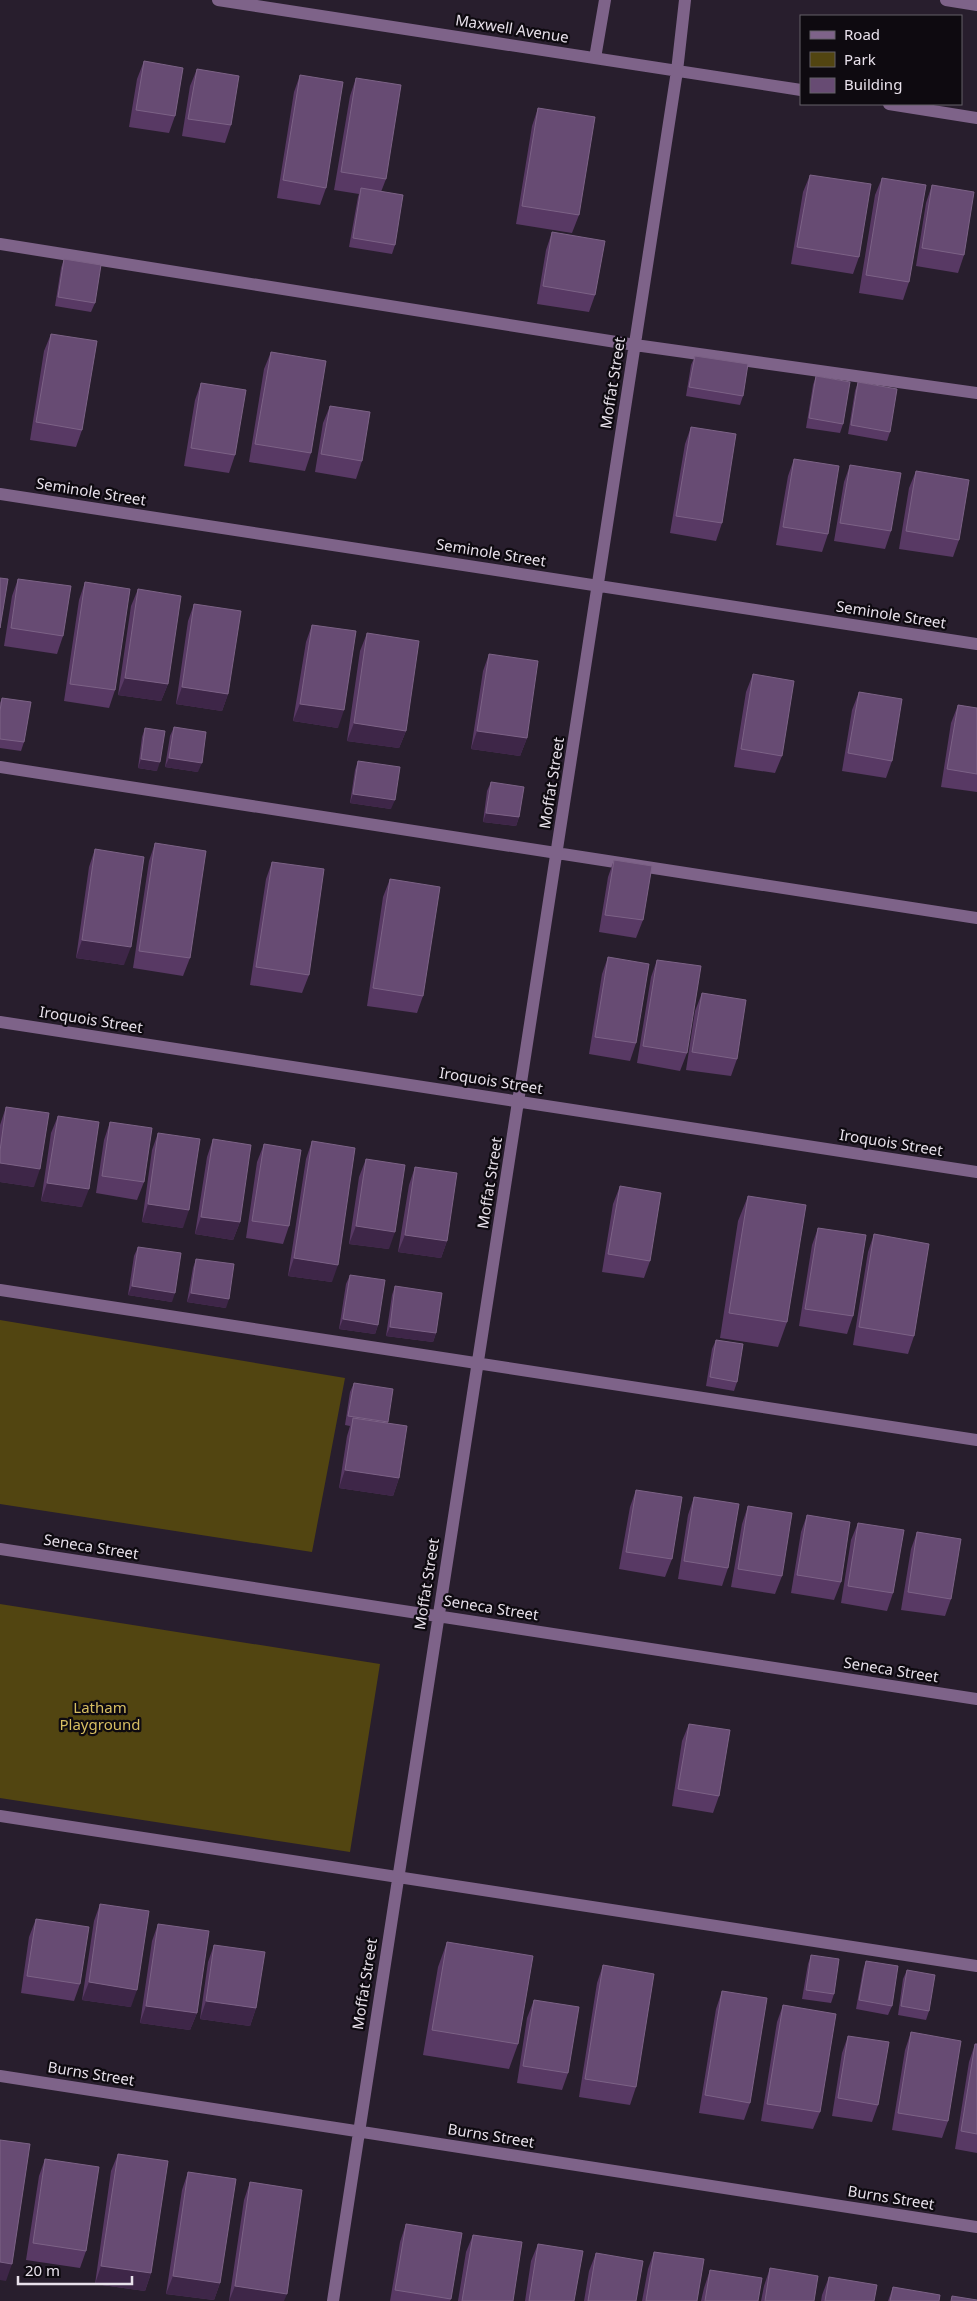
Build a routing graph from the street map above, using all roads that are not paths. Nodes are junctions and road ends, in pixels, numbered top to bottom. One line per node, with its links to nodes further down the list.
1 (218, 0): 6 (street, Maxwell Avenue)
2 (605, 0): 6 (street)
3 (686, 0): 7 (street, Moffat Street)
4 (946, 0): 5 (street)
5 (977, 5)
6 (595, 58): 7 (street, Maxwell Avenue)
7 (677, 70): 8 (street, Maxwell Avenue); 12 (street, Moffat Street)
8 (800, 90)
9 (895, 105): 10 (street)
10 (977, 118)
11 (0, 244): 12 (street)
12 (635, 345): 13 (street); 15 (street, Moffat Street)
13 (977, 393)
14 (0, 494): 15 (street, Seminole Street)
15 (598, 586): 16 (street, Seminole Street); 18 (street, Moffat Street)
16 (977, 644)
17 (0, 767): 18 (street)
18 (557, 855): 19 (street); 21 (street, Moffat Street)
19 (977, 918)
20 (0, 1022): 21 (street, Iroquois Street)
21 (519, 1102): 22 (street, Iroquois Street); 24 (street, Moffat Street)
22 (977, 1172)
23 (0, 1290): 24 (street)
24 (478, 1363): 25 (street); 27 (street, Moffat Street)
25 (977, 1440)
26 (0, 1549): 27 (street, Seneca Street)
27 (439, 1617): 28 (street, Seneca Street); 30 (street, Moffat Street)
28 (977, 1700)
29 (0, 1816): 30 (street)
30 (398, 1878): 31 (street); 33 (street, Moffat Street)
31 (977, 1966)
32 (0, 2076): 33 (street, Burns Street)
33 (359, 2132): 34 (street, Burns Street); 35 (street, Moffat Street)
34 (977, 2227)
35 (333, 2301)

